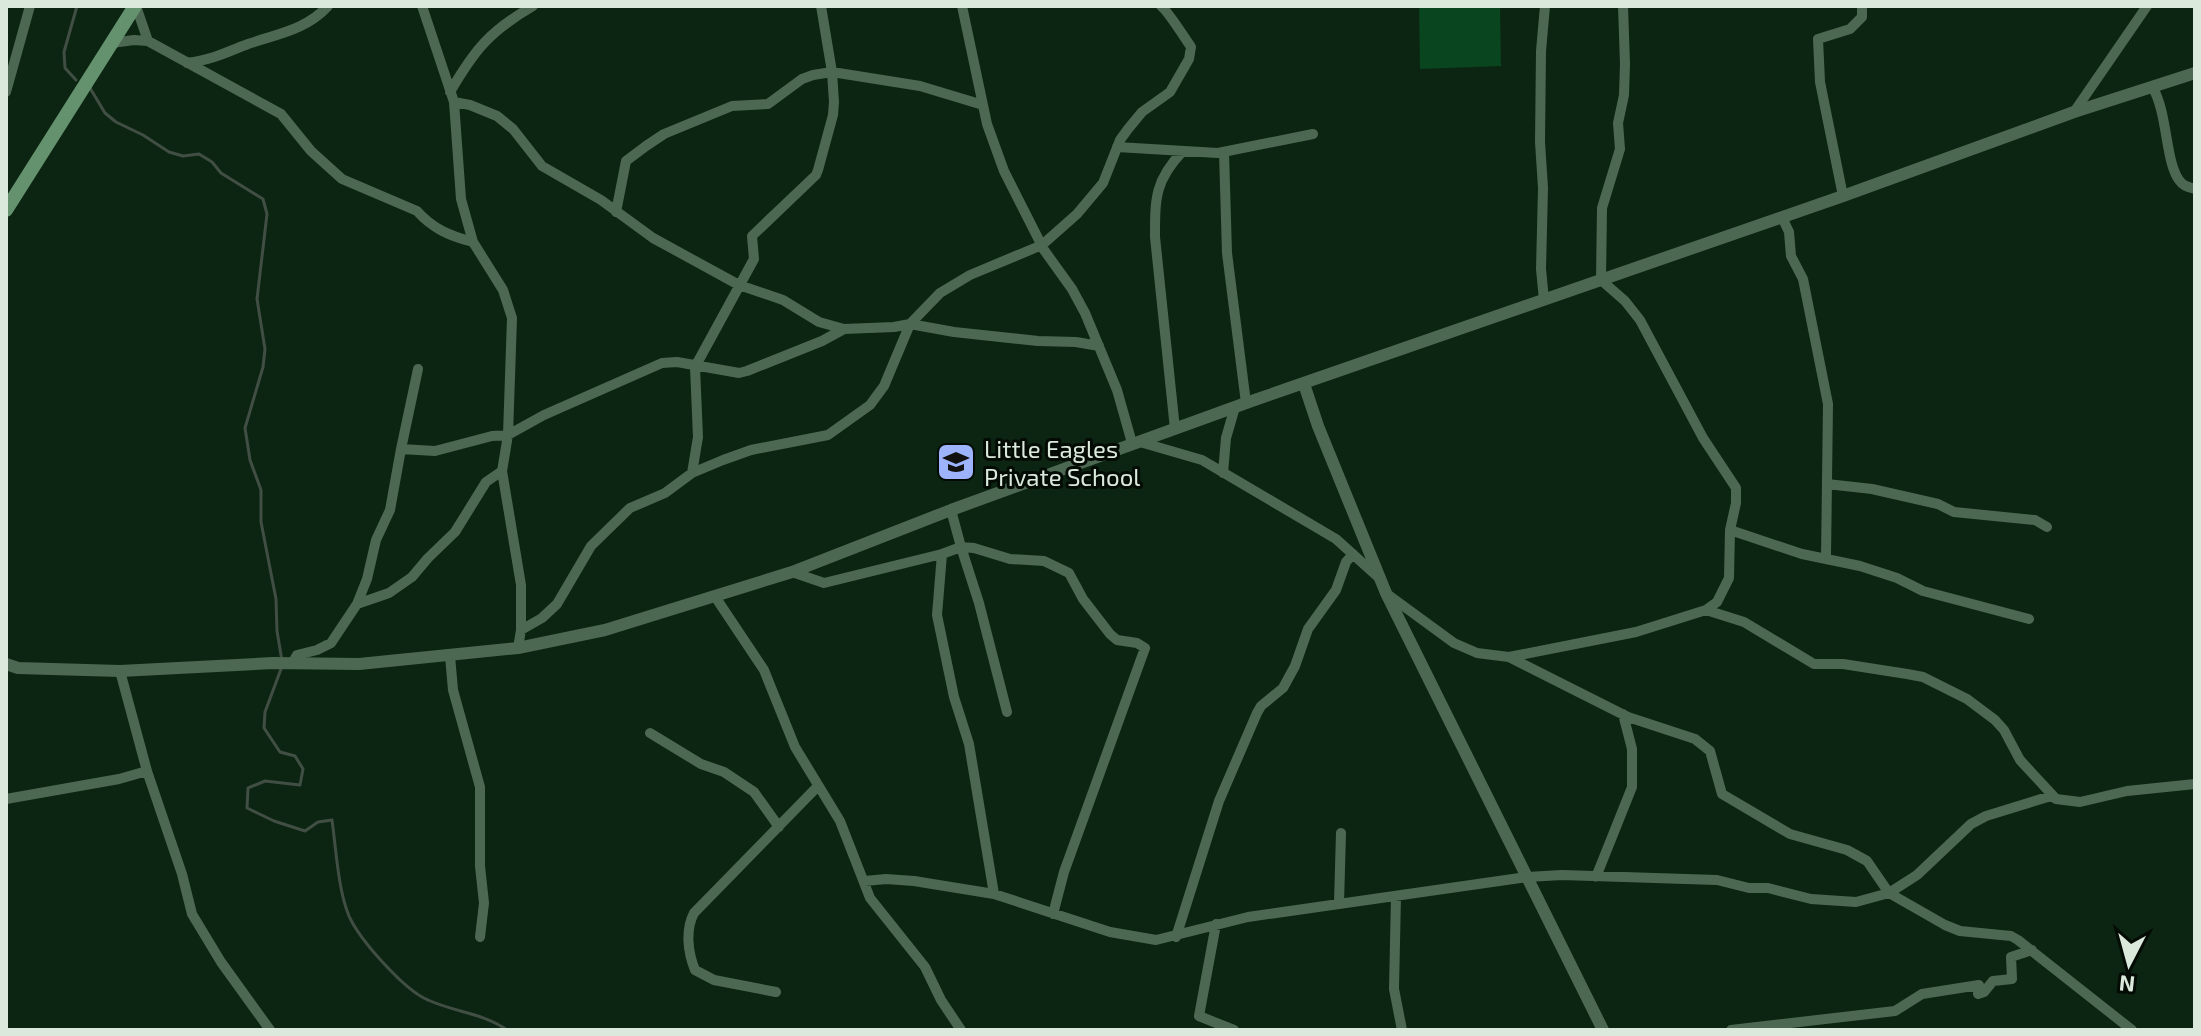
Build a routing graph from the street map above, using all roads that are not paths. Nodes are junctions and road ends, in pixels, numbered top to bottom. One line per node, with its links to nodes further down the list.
1 (30, 6): 19 (street)
2 (135, 6): 13 (street); 14 (main road)
3 (328, 6): 15 (street)
4 (422, 6): 20 (street)
5 (533, 6): 20 (street)
6 (821, 6): 16 (street)
7 (962, 6): 21 (street)
8 (1161, 6): 24 (street)
9 (1545, 6): 36 (street)
10 (1623, 6): 34 (street)
11 (1862, 6): 28 (street)
12 (2147, 6): 22 (street)
13 (148, 41): 14 (street); 15 (street)
14 (112, 43): 29 (main road)
15 (187, 63): 32 (street)
16 (832, 72): 21 (street); 30 (street); 35 (street)
17 (2195, 73): 18 (street)
18 (2153, 88): 22 (street); 27 (street)
19 (6, 92)
20 (452, 97): 30 (street); 32 (street)
21 (983, 105): 33 (street)
22 (2074, 112): 28 (street)
23 (1313, 134): 26 (street)
24 (1117, 147): 25 (street); 33 (street)
25 (1183, 151): 26 (street); 44 (street)
26 (1224, 152): 43 (street)
27 (2195, 189)
28 (1843, 196): 31 (street)
29 (6, 210)
30 (616, 212): 35 (street)
31 (1782, 217): 34 (street); 51 (street)
32 (473, 242): 45 (street)
33 (1042, 245): 37 (street); 39 (street)
34 (1601, 280): 36 (street); 54 (street)
35 (739, 285): 38 (street); 40 (street)
36 (1544, 300): 42 (street)
37 (910, 324): 38 (street); 39 (street); 49 (street)
38 (844, 329): 40 (street)
39 (1099, 346): 46 (street)
40 (695, 367): 45 (street); 49 (street)
41 (418, 369): 47 (street)
42 (1304, 384): 43 (street); 60 (street)
43 (1240, 405): 44 (street); 50 (street)
44 (1175, 429): 46 (street)
45 (508, 435): 47 (street); 48 (street)
46 (1136, 442): 50 (street); 52 (street)
47 (401, 449): 63 (street)
48 (502, 471): 63 (street); 66 (street)
49 (692, 473): 66 (street)
50 (1223, 473): 57 (street)
51 (1827, 484): 53 (street); 58 (street)
52 (951, 510): 55 (street); 59 (street)
53 (2047, 527)
54 (1730, 530): 58 (street); 64 (street)
55 (961, 547): 56 (street); 73 (street); 90 (street)
56 (942, 554): 59 (street); 87 (street)
57 (1353, 554): 60 (street); 93 (street)
58 (1826, 557): 65 (street)
59 (792, 572): 62 (street)
60 (1379, 577): 61 (street)
61 (1386, 593): 69 (street); 83 (street)
62 (716, 598): 67 (street); 78 (street)
63 (357, 604): 70 (street)
64 (1706, 610): 69 (street); 79 (street)
65 (2029, 619)
66 (521, 630): 67 (street)
67 (518, 648): 68 (street)
68 (450, 656): 70 (street); 92 (street)
69 (1509, 657): 74 (street)
70 (283, 663): 72 (street)
71 (6, 664): 72 (street)
72 (120, 671): 76 (street)
73 (1007, 712)
74 (1623, 714): 84 (street); 86 (street)
75 (650, 733): 81 (street)
76 (147, 771): 80 (street); 96 (street)
77 (2195, 784): 79 (street)
78 (818, 786): 81 (street); 85 (street)
79 (2051, 796): 86 (street)
80 (6, 799)
81 (779, 827): 95 (street)
82 (1341, 833): 89 (street)
83 (1527, 877): 84 (street); 88 (street); 100 (street)
84 (1596, 877): 86 (street)
85 (865, 881): 87 (street); 97 (street)
86 (1889, 893): 94 (street)
87 (994, 894): 90 (street)
88 (1396, 896): 89 (street); 99 (street)
89 (1339, 903): 91 (street)
90 (1053, 914): 93 (street)
91 (1216, 924): 93 (street); 98 (street)
92 (480, 937)
93 (1176, 937)
94 (2032, 950): 101 (street); 102 (street)
95 (776, 992)
96 (270, 1030)
97 (961, 1030)
98 (1234, 1030)
99 (1402, 1030)
100 (1603, 1030)
101 (1731, 1030)
102 (2132, 1030)

